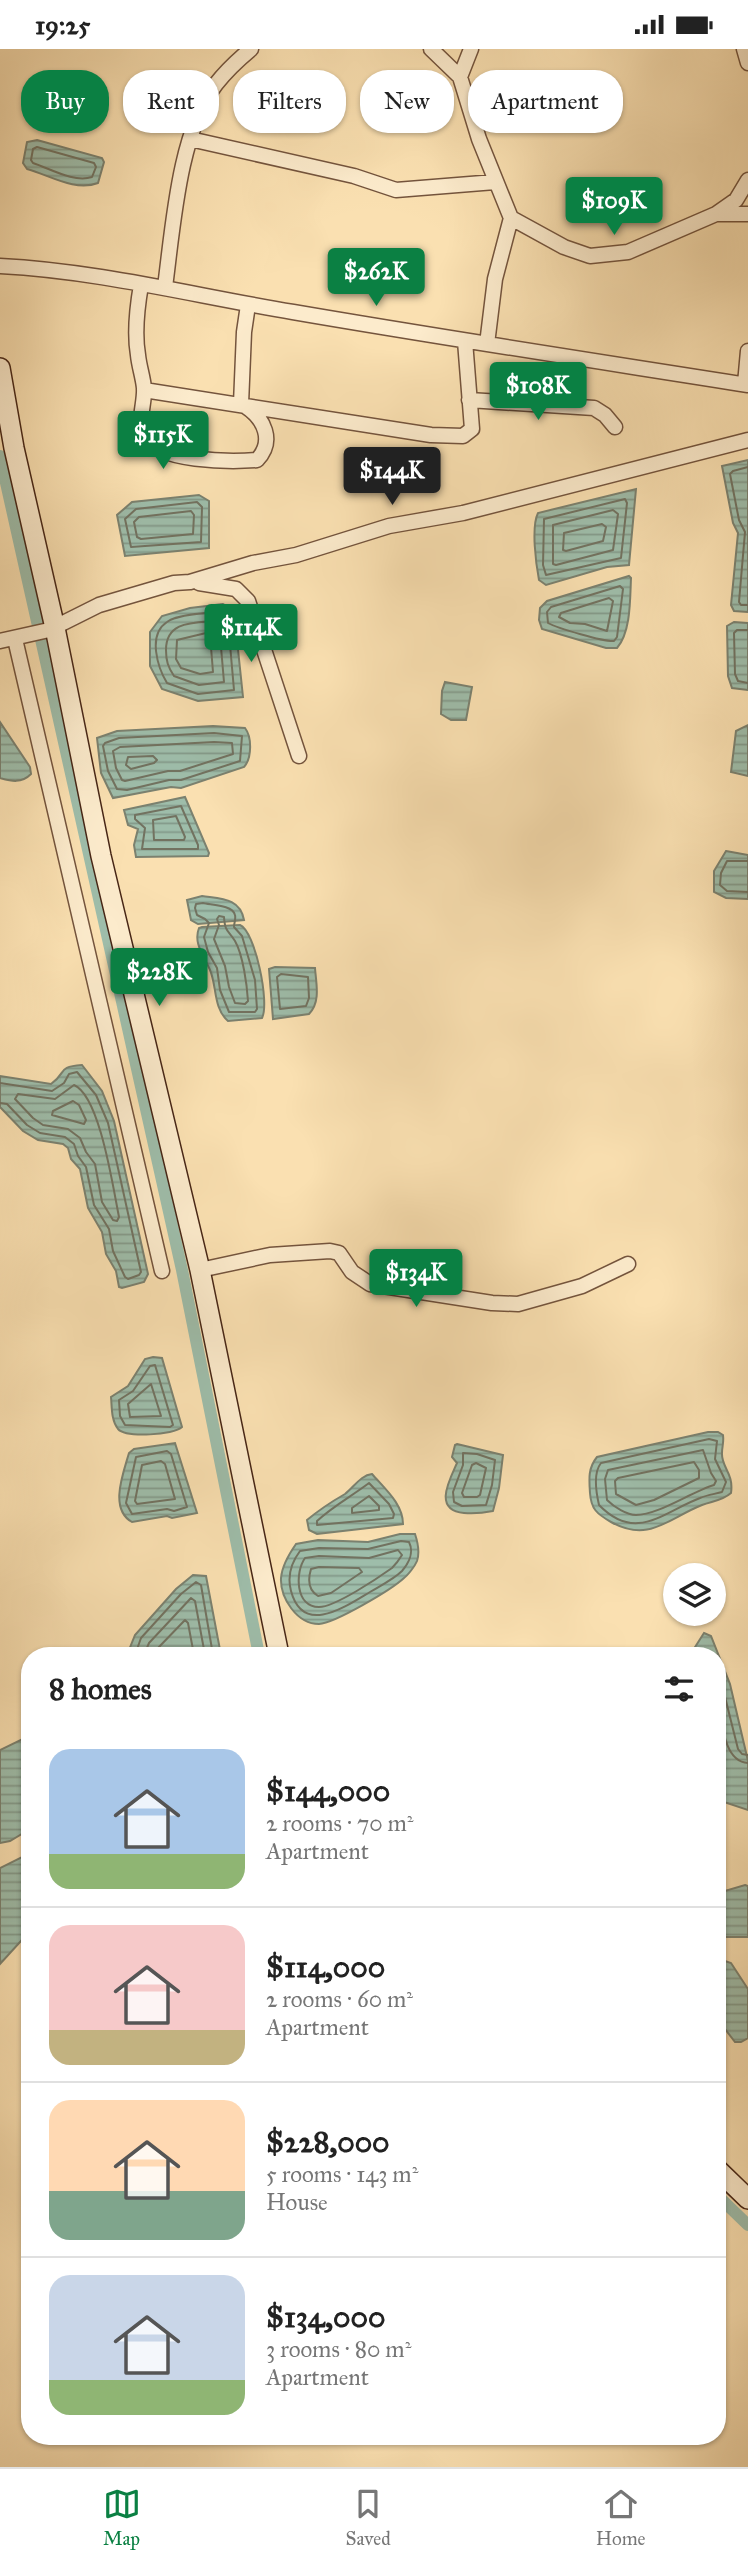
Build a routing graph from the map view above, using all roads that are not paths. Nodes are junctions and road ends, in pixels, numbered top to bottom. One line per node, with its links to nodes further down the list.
1 (251, 49): 7 (street)
2 (430, 49): 6 (street)
3 (471, 49): 6 (street)
4 (744, 49): 5 (street)
5 (748, 63)
6 (460, 77): 9 (street)
7 (190, 139): 9 (street); 15 (street)
8 (748, 180): 10 (street)
9 (495, 182): 12 (street)
10 (716, 214): 11 (street); 12 (street)
11 (748, 214)
12 (511, 218): 18 (street)
13 (0, 266): 14 (street)
14 (141, 285): 15 (street); 22 (street)
15 (165, 287): 16 (street)
16 (248, 305): 17 (street); 24 (street)
17 (465, 341): 18 (street); 23 (street)
18 (487, 344): 21 (street)
19 (748, 351): 21 (street)
20 (0, 367): 28 (street)
21 (746, 384)
22 (144, 390): 24 (street); 24 (street)
23 (469, 400): 24 (street); 25 (street)
24 (242, 404)
25 (615, 427)
26 (748, 440): 27 (street)
27 (190, 582): 28 (street); 31 (street)
28 (52, 629): 29 (street); 33 (street)
29 (21, 637): 30 (street); 34 (street)
30 (0, 641)
31 (299, 756)
32 (628, 1263): 33 (street)
33 (200, 1270): 35 (street)
34 (162, 1271)
35 (277, 1647)
36 (726, 2178): 37 (street)
37 (748, 2199)

